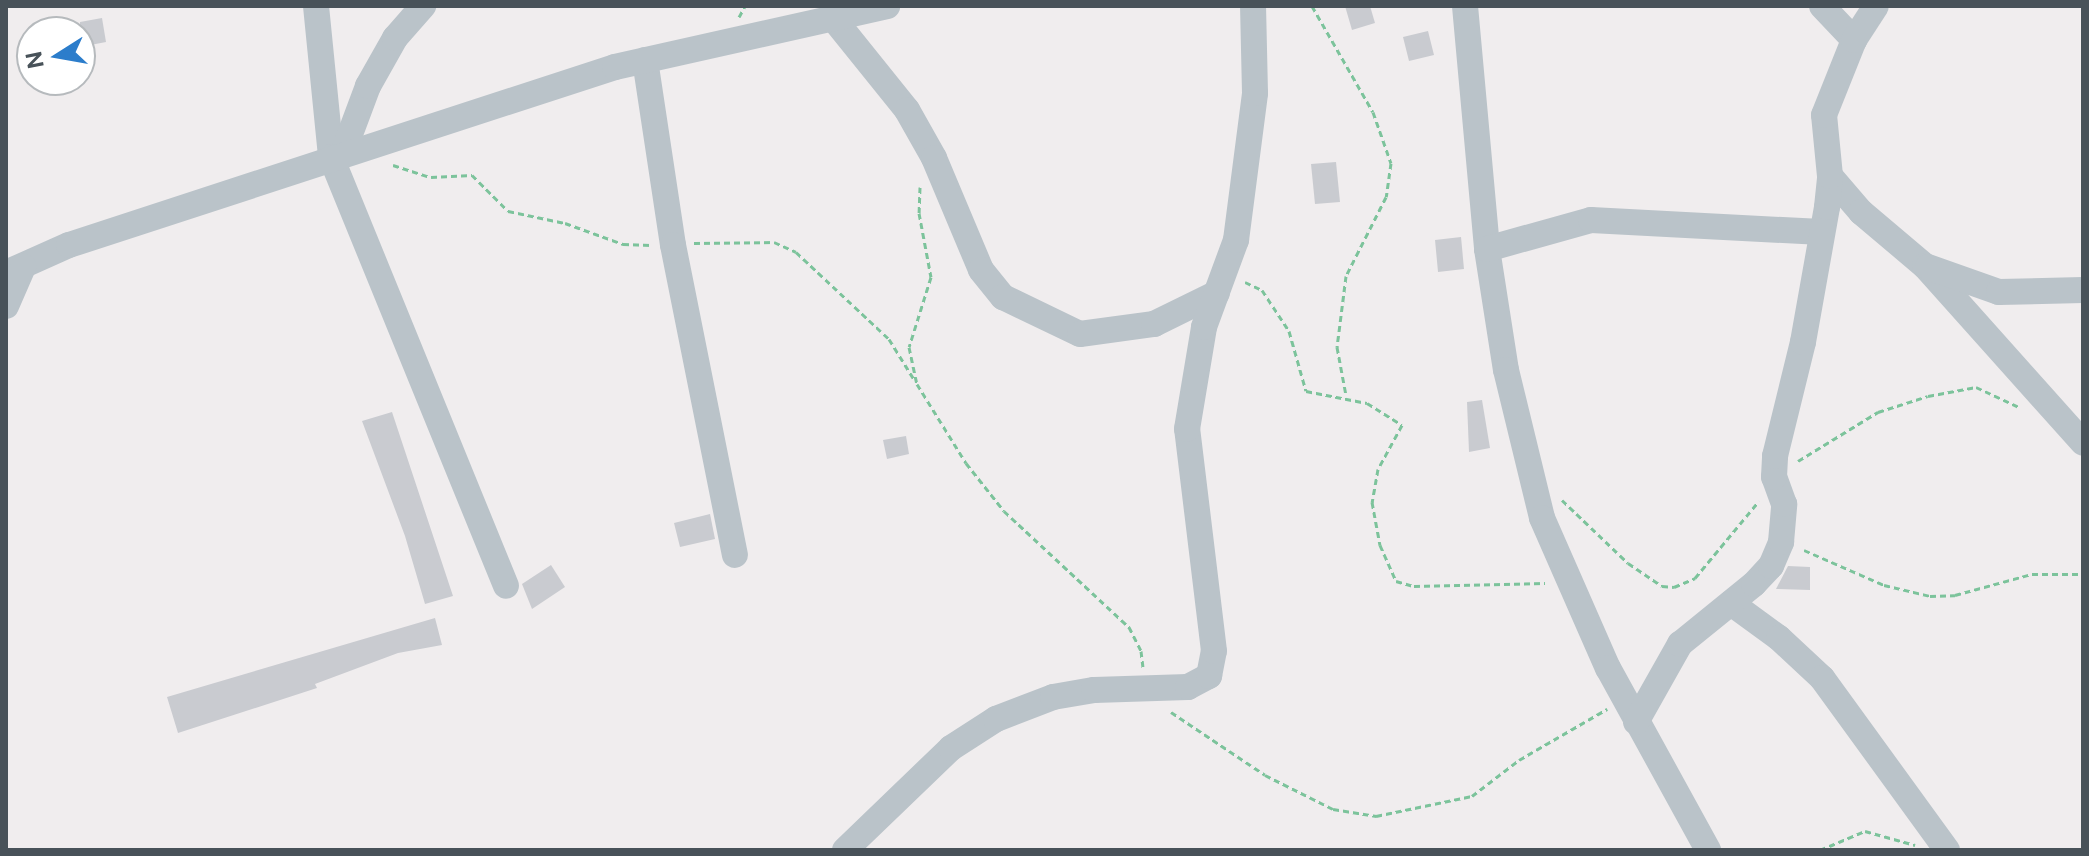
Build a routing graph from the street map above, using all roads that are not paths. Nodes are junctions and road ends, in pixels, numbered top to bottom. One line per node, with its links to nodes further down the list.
1 (316, 6): 11 (street)
2 (423, 6): 11 (street)
3 (887, 6): 8 (street)
4 (1253, 6): 17 (street)
5 (1465, 6): 14 (street)
6 (1822, 6): 9 (street)
7 (1876, 6): 9 (street)
8 (833, 18): 10 (street); 17 (street)
9 (1854, 40): 12 (street)
10 (645, 60): 11 (street); 21 (street)
11 (337, 155): 16 (street); 22 (street)
12 (1830, 176): 13 (street); 15 (street)
13 (1822, 232): 14 (street); 23 (street)
14 (1487, 249): 24 (street)
15 (1925, 266): 18 (street); 20 (street)
16 (14, 270): 19 (street)
17 (1219, 288): 25 (street)
18 (2083, 290)
19 (6, 306)
20 (2083, 443)
21 (735, 555)
22 (506, 586)
23 (1731, 603): 24 (street); 27 (street)
24 (1636, 722): 26 (street)
25 (845, 850)
26 (1708, 850)
27 (1947, 850)

